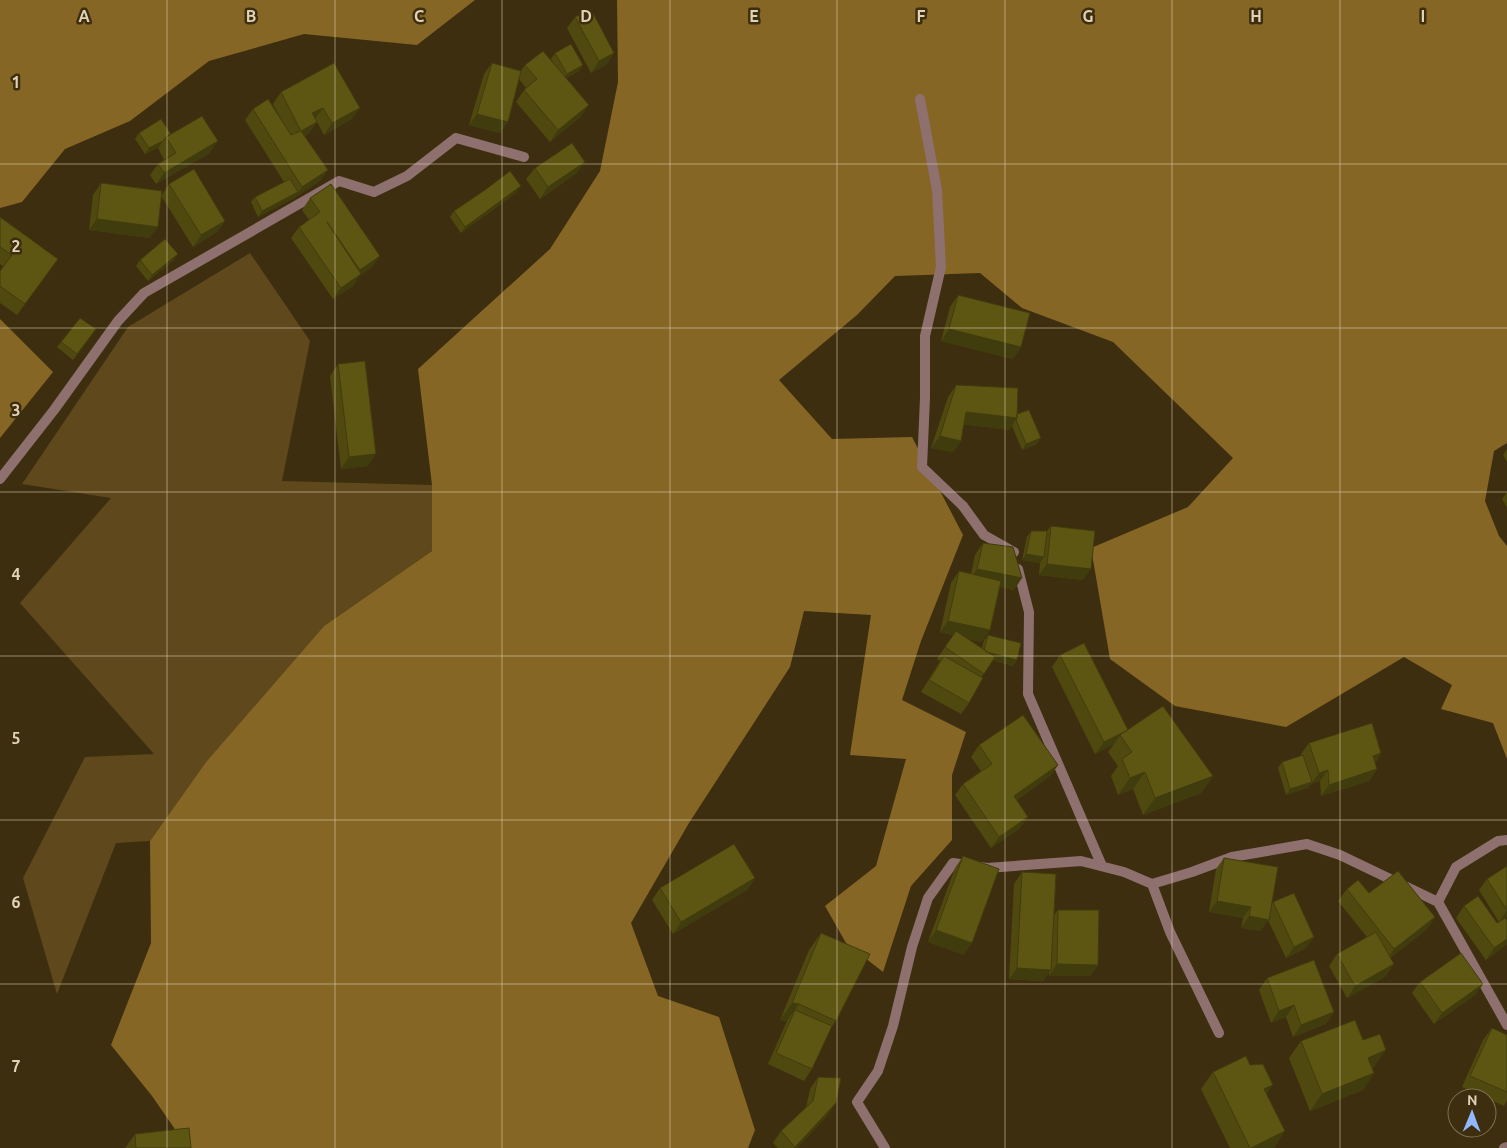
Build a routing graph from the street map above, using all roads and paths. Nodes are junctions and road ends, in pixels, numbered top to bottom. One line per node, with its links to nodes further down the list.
1 (920, 99): 5 (street)
2 (524, 157): 3 (street)
3 (0, 479)
4 (1507, 840): 7 (street)
5 (1102, 866): 6 (street); 10 (street)
6 (1152, 884): 7 (street); 9 (street)
7 (1438, 902): 8 (street)
8 (1507, 1025)
9 (1219, 1034)
10 (885, 1148)

